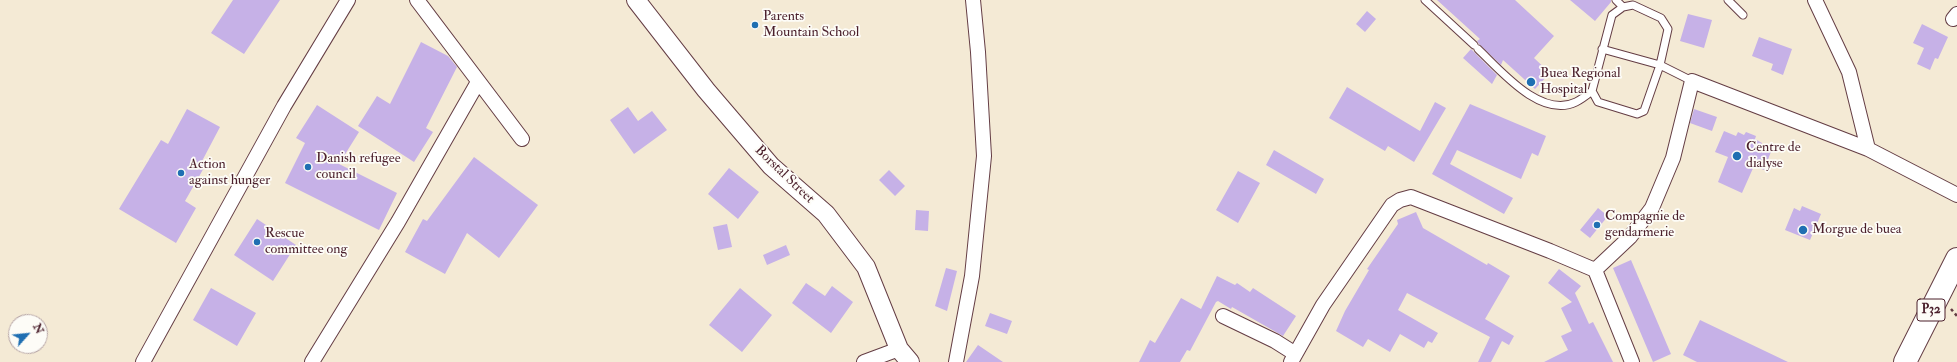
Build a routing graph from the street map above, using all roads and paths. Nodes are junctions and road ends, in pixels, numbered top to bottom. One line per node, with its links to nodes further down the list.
1 (348, 0): 25 (street)
2 (417, 0): 14 (street)
3 (636, 0): 22 (street, Borstal Street)
4 (973, 0): 27 (street)
5 (1425, 0): 15 (lane)
6 (1616, 0): 9 (lane)
7 (1728, 0): 10 (lane)
8 (1815, 0): 17 (street)
9 (1623, 7): 11 (lane); 12 (lane)
10 (1743, 15)
11 (1602, 49): 12 (lane); 15 (lane)
12 (1660, 65): 13 (lane); 15 (lane)
13 (1692, 81): 17 (street); 19 (street)
14 (478, 82): 16 (street); 26 (street)
15 (1592, 91)
16 (522, 139)
17 (1868, 149): 18 (street)
18 (1957, 195)
19 (1595, 270): 23 (street); 28 (street)
20 (1954, 272): 29 (main road, P32)
21 (1223, 316): 23 (street)
22 (905, 355): 24 (street)
23 (1292, 358)
24 (872, 361)
25 (143, 362)
26 (312, 362)
27 (956, 362)
28 (1632, 362)
29 (1905, 362)

